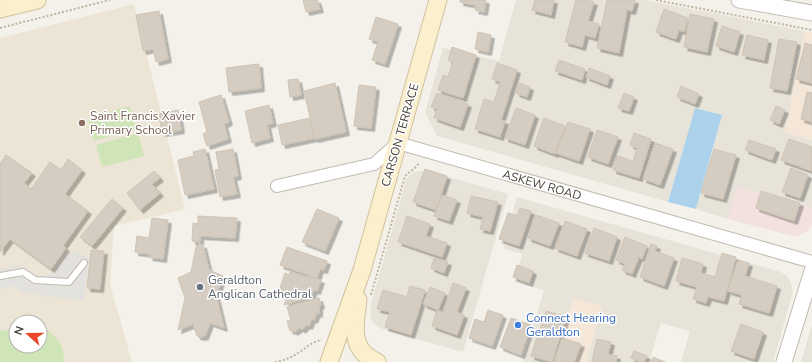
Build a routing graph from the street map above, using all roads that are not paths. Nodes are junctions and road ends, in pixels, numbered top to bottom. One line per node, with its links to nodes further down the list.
1 (37, 0): 4 (main road)
2 (438, 0): 6 (main road, CARSON TERRACE)
3 (740, 0): 5 (street)
4 (0, 9)
5 (812, 13)
6 (398, 143): 7 (street); 8 (street, ASKEW ROAD); 10 (main road, CARSON TERRACE)
7 (277, 186)
8 (812, 262)
9 (84, 263): 12 (lane)
10 (362, 270): 13 (main road, CARSON TERRACE); 14 (main road, CARSON TERRACE)
11 (812, 271): 15 (street)
12 (0, 276)
13 (329, 362)
14 (377, 362)
15 (784, 362)

